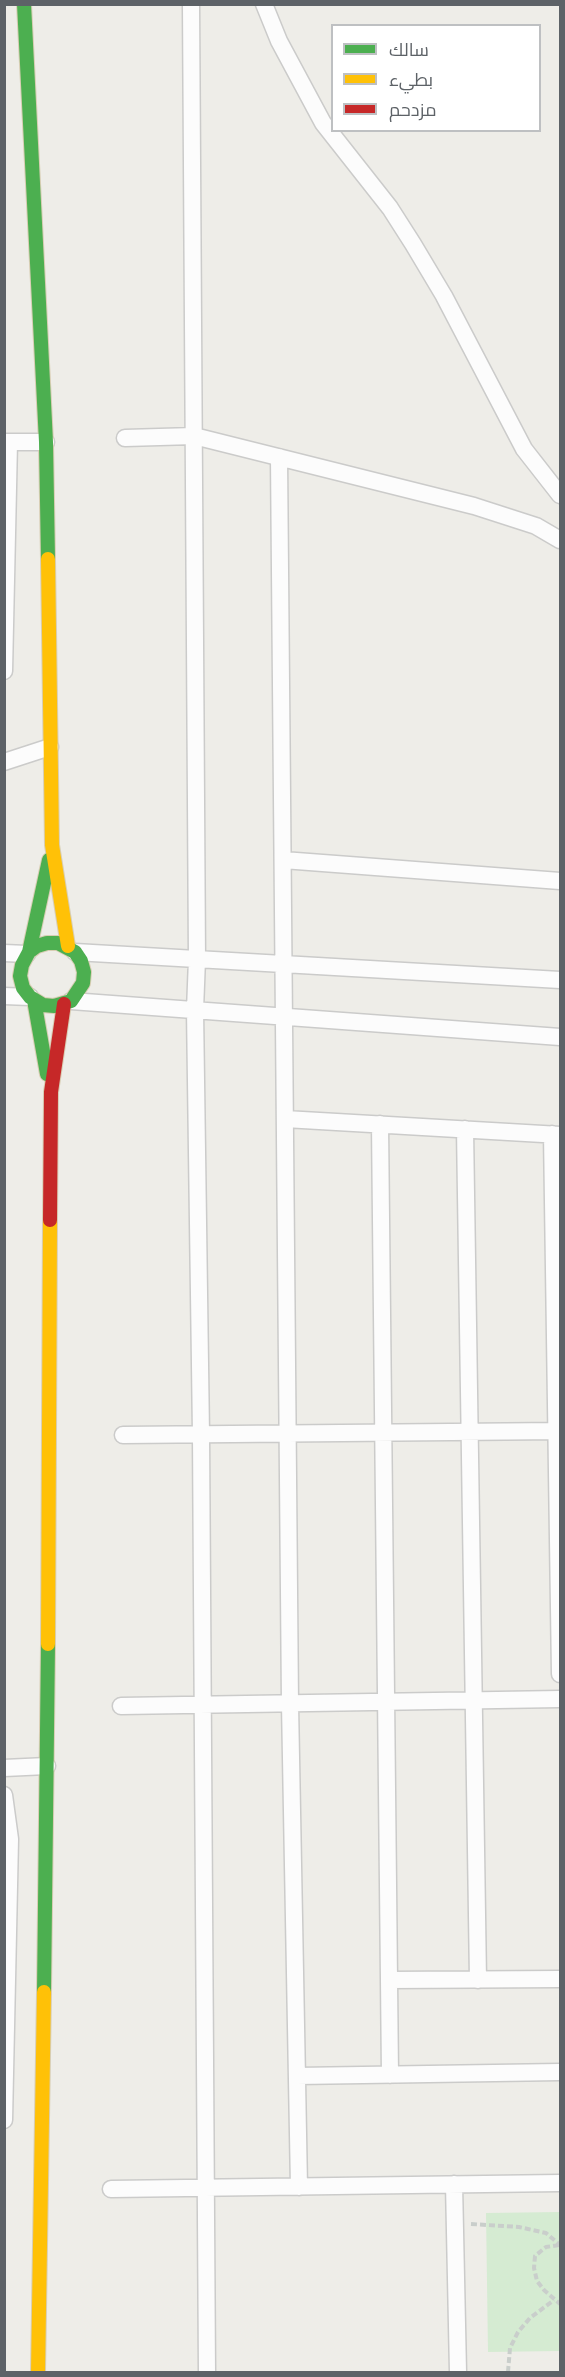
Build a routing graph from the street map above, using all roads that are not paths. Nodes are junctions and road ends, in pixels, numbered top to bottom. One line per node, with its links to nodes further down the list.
1 (24, 4): 7 (main road)
2 (191, 4): 4 (street)
3 (264, 4): 9 (street)
4 (194, 436): 5 (street); 8 (street); 20 (street)
5 (125, 438)
6 (7, 442): 7 (street); 11 (street)
7 (46, 442): 12 (main road)
8 (279, 457): 10 (street); 15 (street)
9 (561, 495)
10 (561, 540)
11 (4, 671)
12 (50, 747): 13 (street); 14 (main road)
13 (4, 762)
14 (52, 845): 17 (main road); 19 (main road)
15 (283, 860): 16 (street); 21 (street)
16 (561, 880)
17 (71, 949): 19 (main road); 20 (street); 25 (main road)
18 (4, 953): 19 (street)
19 (28, 953): 24 (main road)
20 (198, 959): 21 (street); 26 (street)
21 (284, 963): 22 (street); 27 (street)
22 (561, 980)
23 (4, 996): 24 (street)
24 (32, 999): 25 (main road); 29 (main road)
25 (68, 1002): 26 (street); 29 (main road)
26 (195, 1010): 27 (street); 39 (street)
27 (284, 1017): 28 (street); 30 (street)
28 (561, 1037)
29 (51, 1092): 47 (main road)
30 (285, 1119): 31 (street); 37 (street)
31 (380, 1124): 32 (street); 35 (street)
32 (465, 1129): 33 (street); 36 (street)
33 (556, 1134): 34 (street)
34 (559, 1431): 36 (street); 40 (street)
35 (384, 1432): 36 (street); 37 (street); 43 (street)
36 (469, 1432): 42 (street)
37 (288, 1433): 39 (street); 44 (street)
38 (123, 1435): 39 (street)
39 (201, 1435): 46 (street)
40 (561, 1674)
41 (561, 1699): 42 (street)
42 (474, 1701): 43 (street); 54 (street)
43 (386, 1702): 44 (street); 53 (street)
44 (290, 1704): 46 (street); 57 (street)
45 (122, 1706): 46 (street)
46 (202, 1706): 62 (street)
47 (47, 1766): 48 (street); 64 (main road)
48 (4, 1768)
49 (4, 1795): 50 (street)
50 (7, 1841): 51 (street)
51 (6, 1953): 58 (street)
52 (561, 1979): 54 (street)
53 (389, 1980): 54 (street); 56 (street)
54 (478, 1980)
55 (561, 2073): 56 (street)
56 (390, 2075): 57 (street)
57 (297, 2076): 61 (street)
58 (4, 2120)
59 (561, 2182): 60 (street)
60 (454, 2184): 61 (street); 66 (street)
61 (299, 2187): 62 (street)
62 (206, 2188): 63 (street); 65 (street)
63 (111, 2189)
64 (38, 2373)
65 (207, 2373)
66 (458, 2373)

